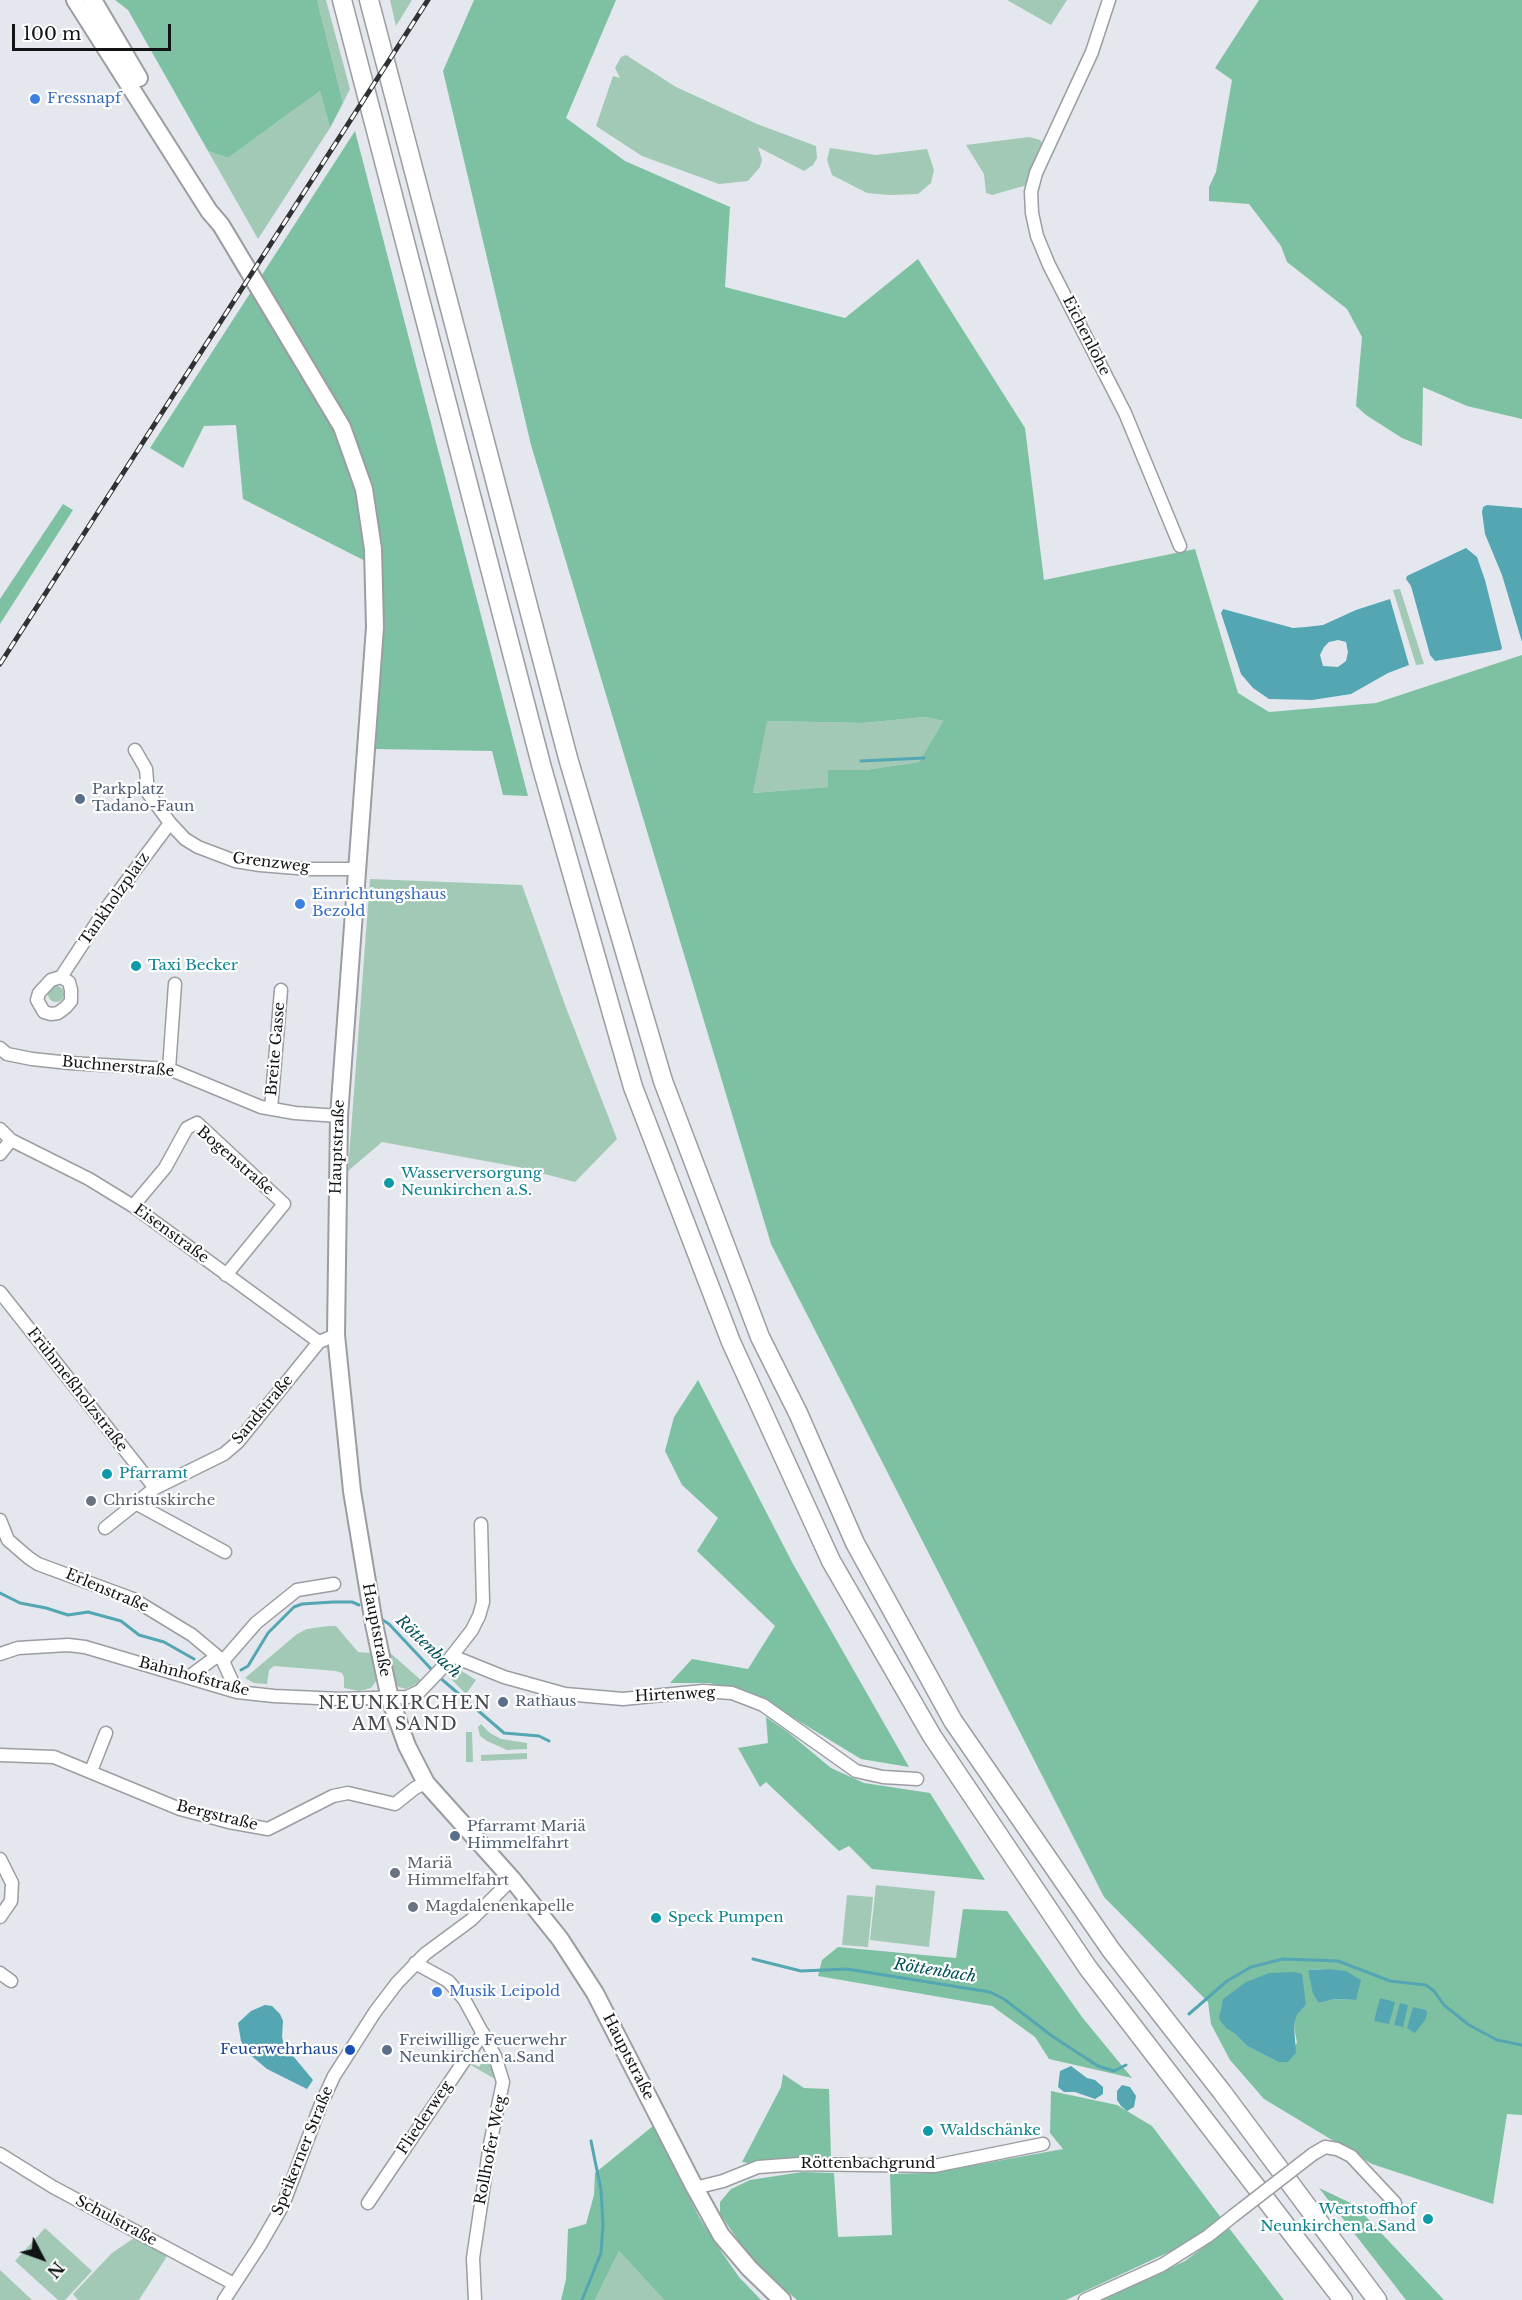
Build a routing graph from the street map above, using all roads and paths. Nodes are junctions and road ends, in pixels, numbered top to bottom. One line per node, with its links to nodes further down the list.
1 (75, 0): 8 (main road)
2 (93, 0): 8 (main road)
3 (342, 0): 61 (highway)
4 (369, 0): 7 (highway)
5 (380, 0): 7 (highway)
6 (1109, 0): 9 (street, Eichenlohe)
7 (382, 48): 62 (highway)
8 (221, 225): 12 (main road, Hauptstraße)
9 (1180, 546)
10 (135, 750): 11 (street, Grenzweg)
11 (170, 823): 12 (street, Grenzweg); 13 (street, Tankholzplatz)
12 (357, 869): 19 (main road, Hauptstraße)
13 (61, 977)
14 (175, 984): 17 (street)
15 (281, 990): 18 (street, Breite Gasse)
16 (0, 1048): 17 (street, Buchnerstraße)
17 (169, 1069): 18 (street, Buchnerstraße)
18 (272, 1109): 19 (street, Buchnerstraße)
19 (339, 1116): 26 (main road, Hauptstraße)
20 (0, 1129): 21 (street, Eisenstraße)
21 (11, 1140): 22 (street); 23 (street, Eisenstraße)
22 (0, 1154)
23 (132, 1206): 24 (street, Eisenstraße); 24 (street, Bogenstraße)
24 (226, 1275): 27 (street, Eisenstraße)
25 (0, 1292): 28 (street, Frühmeßholzstraße)
26 (336, 1335): 27 (street); 40 (main road, Hauptstraße)
27 (319, 1342): 28 (street, Sandstraße)
28 (155, 1488): 29 (street, Sandstraße)
29 (137, 1504): 32 (street, Sandstraße); 33 (street)
30 (0, 1520): 37 (street, Erlenstraße)
31 (481, 1524): 36 (street)
32 (105, 1528)
33 (225, 1552)
34 (334, 1584): 37 (street)
35 (0, 1654): 38 (street, Bahnhofstraße)
36 (452, 1656): 40 (street, Bahnhofstraße); 44 (street, Hirtenweg)
37 (220, 1659): 38 (street); 39 (street, Erlenstraße)
38 (189, 1676): 39 (street, Bahnhofstraße)
39 (237, 1692): 40 (street, Bahnhofstraße)
40 (390, 1699): 45 (main road, Hauptstraße)
41 (106, 1733): 43 (street)
42 (0, 1755): 43 (street, Bergstraße)
43 (91, 1771): 45 (street, Bergstraße)
44 (917, 1779)
45 (426, 1783): 47 (main road, Hauptstraße)
46 (0, 1859): 48 (street)
47 (512, 1879): 49 (street, Speikerner Straße); 53 (main road, Hauptstraße)
48 (0, 1917)
49 (416, 1963): 50 (street, Rollhofer Weg); 56 (street, Speikerner Straße)
50 (483, 2033): 54 (street, Fliederweg); 58 (street, Rollhofer Weg)
51 (1043, 2144): 53 (street, Röttenbachgrund)
52 (0, 2154): 56 (street, Schulstraße)
53 (694, 2188): 59 (main road, Hauptstraße)
54 (368, 2203)
55 (1395, 2204): 60 (street, bridge)
56 (234, 2284): 57 (street, Speikerner Straße)
57 (224, 2300)
58 (475, 2300)
59 (782, 2300)
60 (1085, 2300)
61 (1343, 2300)
62 (1377, 2300)

